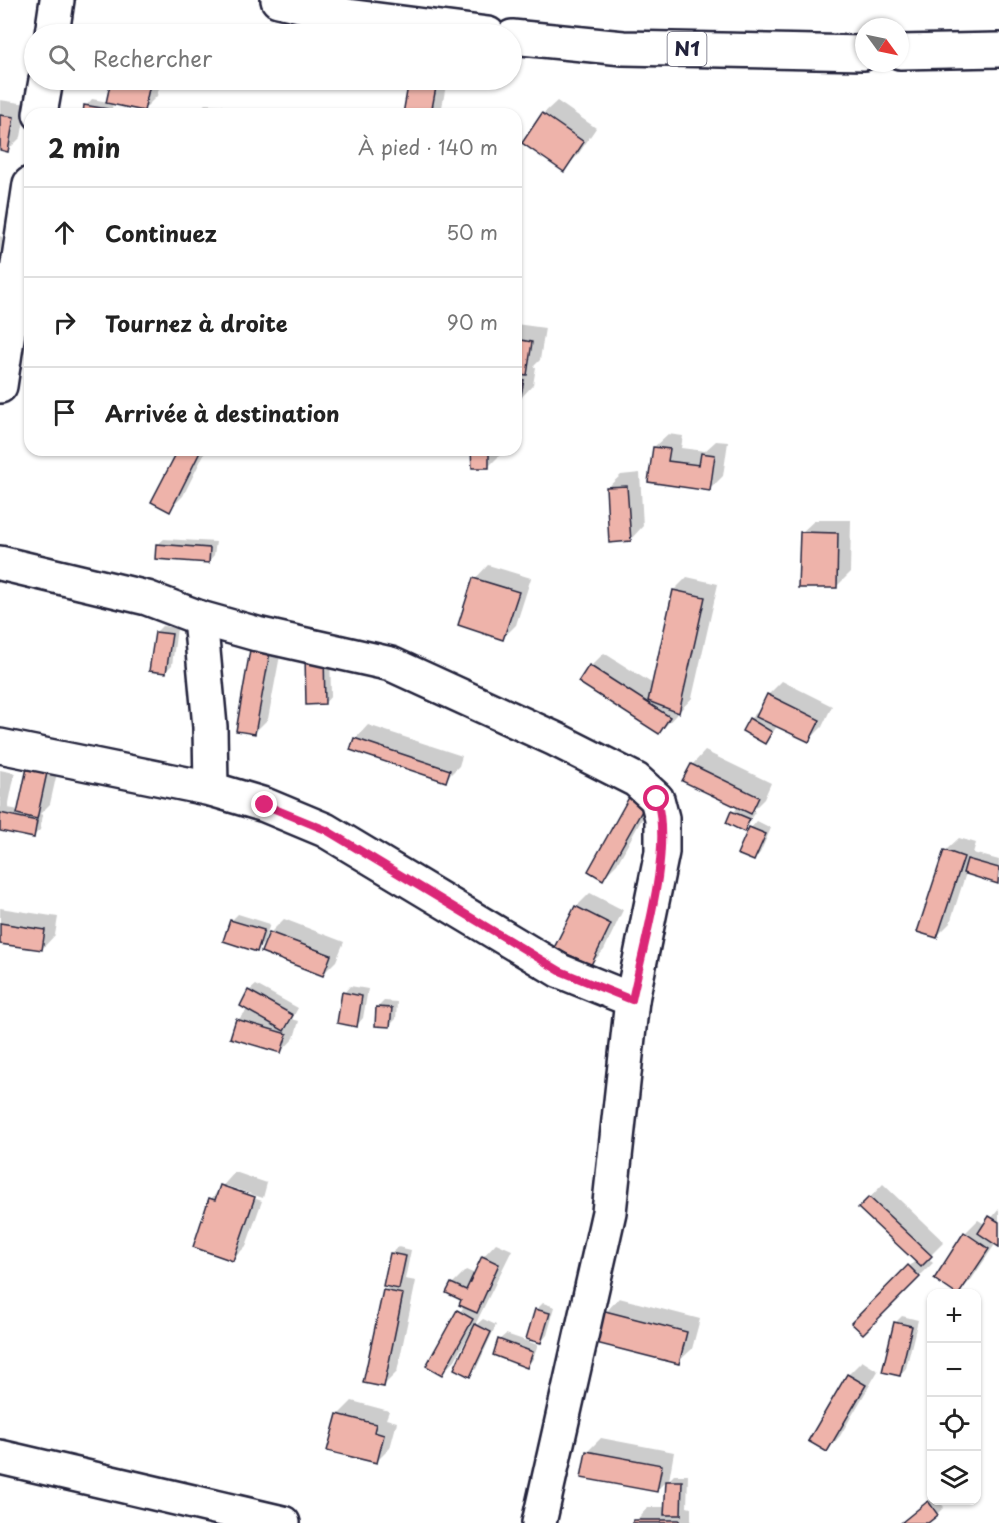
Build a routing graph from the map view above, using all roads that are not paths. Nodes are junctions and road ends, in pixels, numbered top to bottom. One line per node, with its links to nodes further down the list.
1 (57, 0): 3 (main road)
2 (278, 0): 4 (main road)
3 (53, 24)
4 (410, 24)
5 (522, 38): 8 (main road, N1)
6 (999, 50): 7 (main road)
7 (909, 52)
8 (855, 53)
9 (44, 90): 10 (main road)
10 (41, 108)
11 (24, 224): 12 (main road)
12 (0, 386)
13 (0, 563): 14 (main road)
14 (200, 618): 16 (main road); 17 (main road)
15 (0, 746): 16 (main road)
16 (211, 789): 17 (main road)
17 (632, 1000): 20 (main road)
18 (0, 1457): 19 (main road)
19 (283, 1523)
20 (539, 1523)

